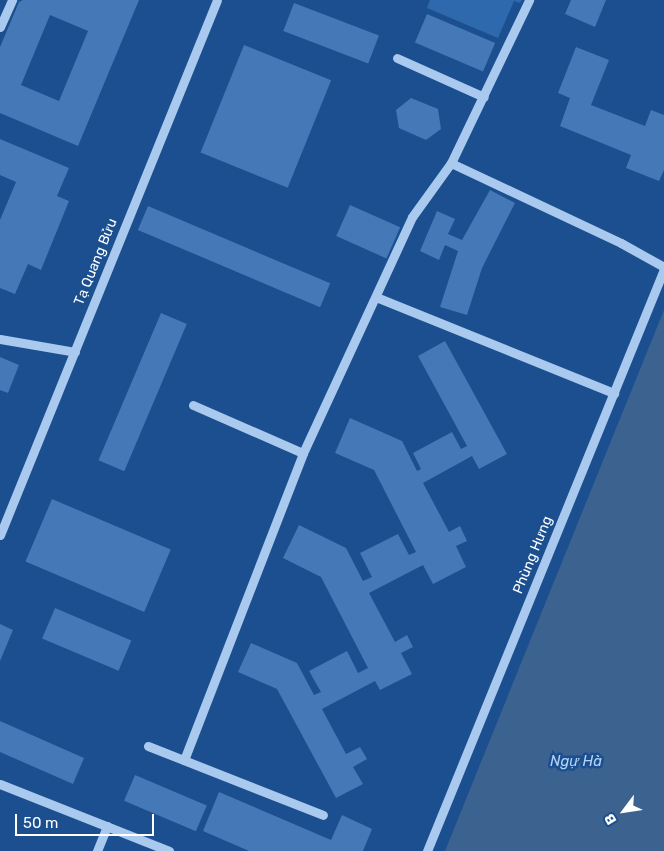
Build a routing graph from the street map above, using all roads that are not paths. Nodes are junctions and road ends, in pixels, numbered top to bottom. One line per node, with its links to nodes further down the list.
1 (12, 0): 4 (street)
2 (217, 0): 11 (street, Tạ Quang Bửu)
3 (529, 0): 6 (street)
4 (0, 27)
5 (398, 58): 6 (street)
6 (484, 97): 7 (street)
7 (451, 163): 8 (street); 9 (street)
8 (664, 268): 12 (street, Phùng Hưng)
9 (376, 297): 12 (street); 14 (street)
10 (0, 338): 11 (street)
11 (75, 352): 15 (street, Tạ Quang Bửu)
12 (614, 393): 23 (street, Phùng Hưng)
13 (194, 405): 14 (street)
14 (303, 453): 17 (street)
15 (0, 535)
16 (148, 746): 17 (street)
17 (184, 760): 19 (street)
18 (0, 784): 20 (street)
19 (323, 815)
20 (107, 826): 21 (street); 22 (street)
21 (97, 851)
22 (169, 851)
23 (426, 851)

